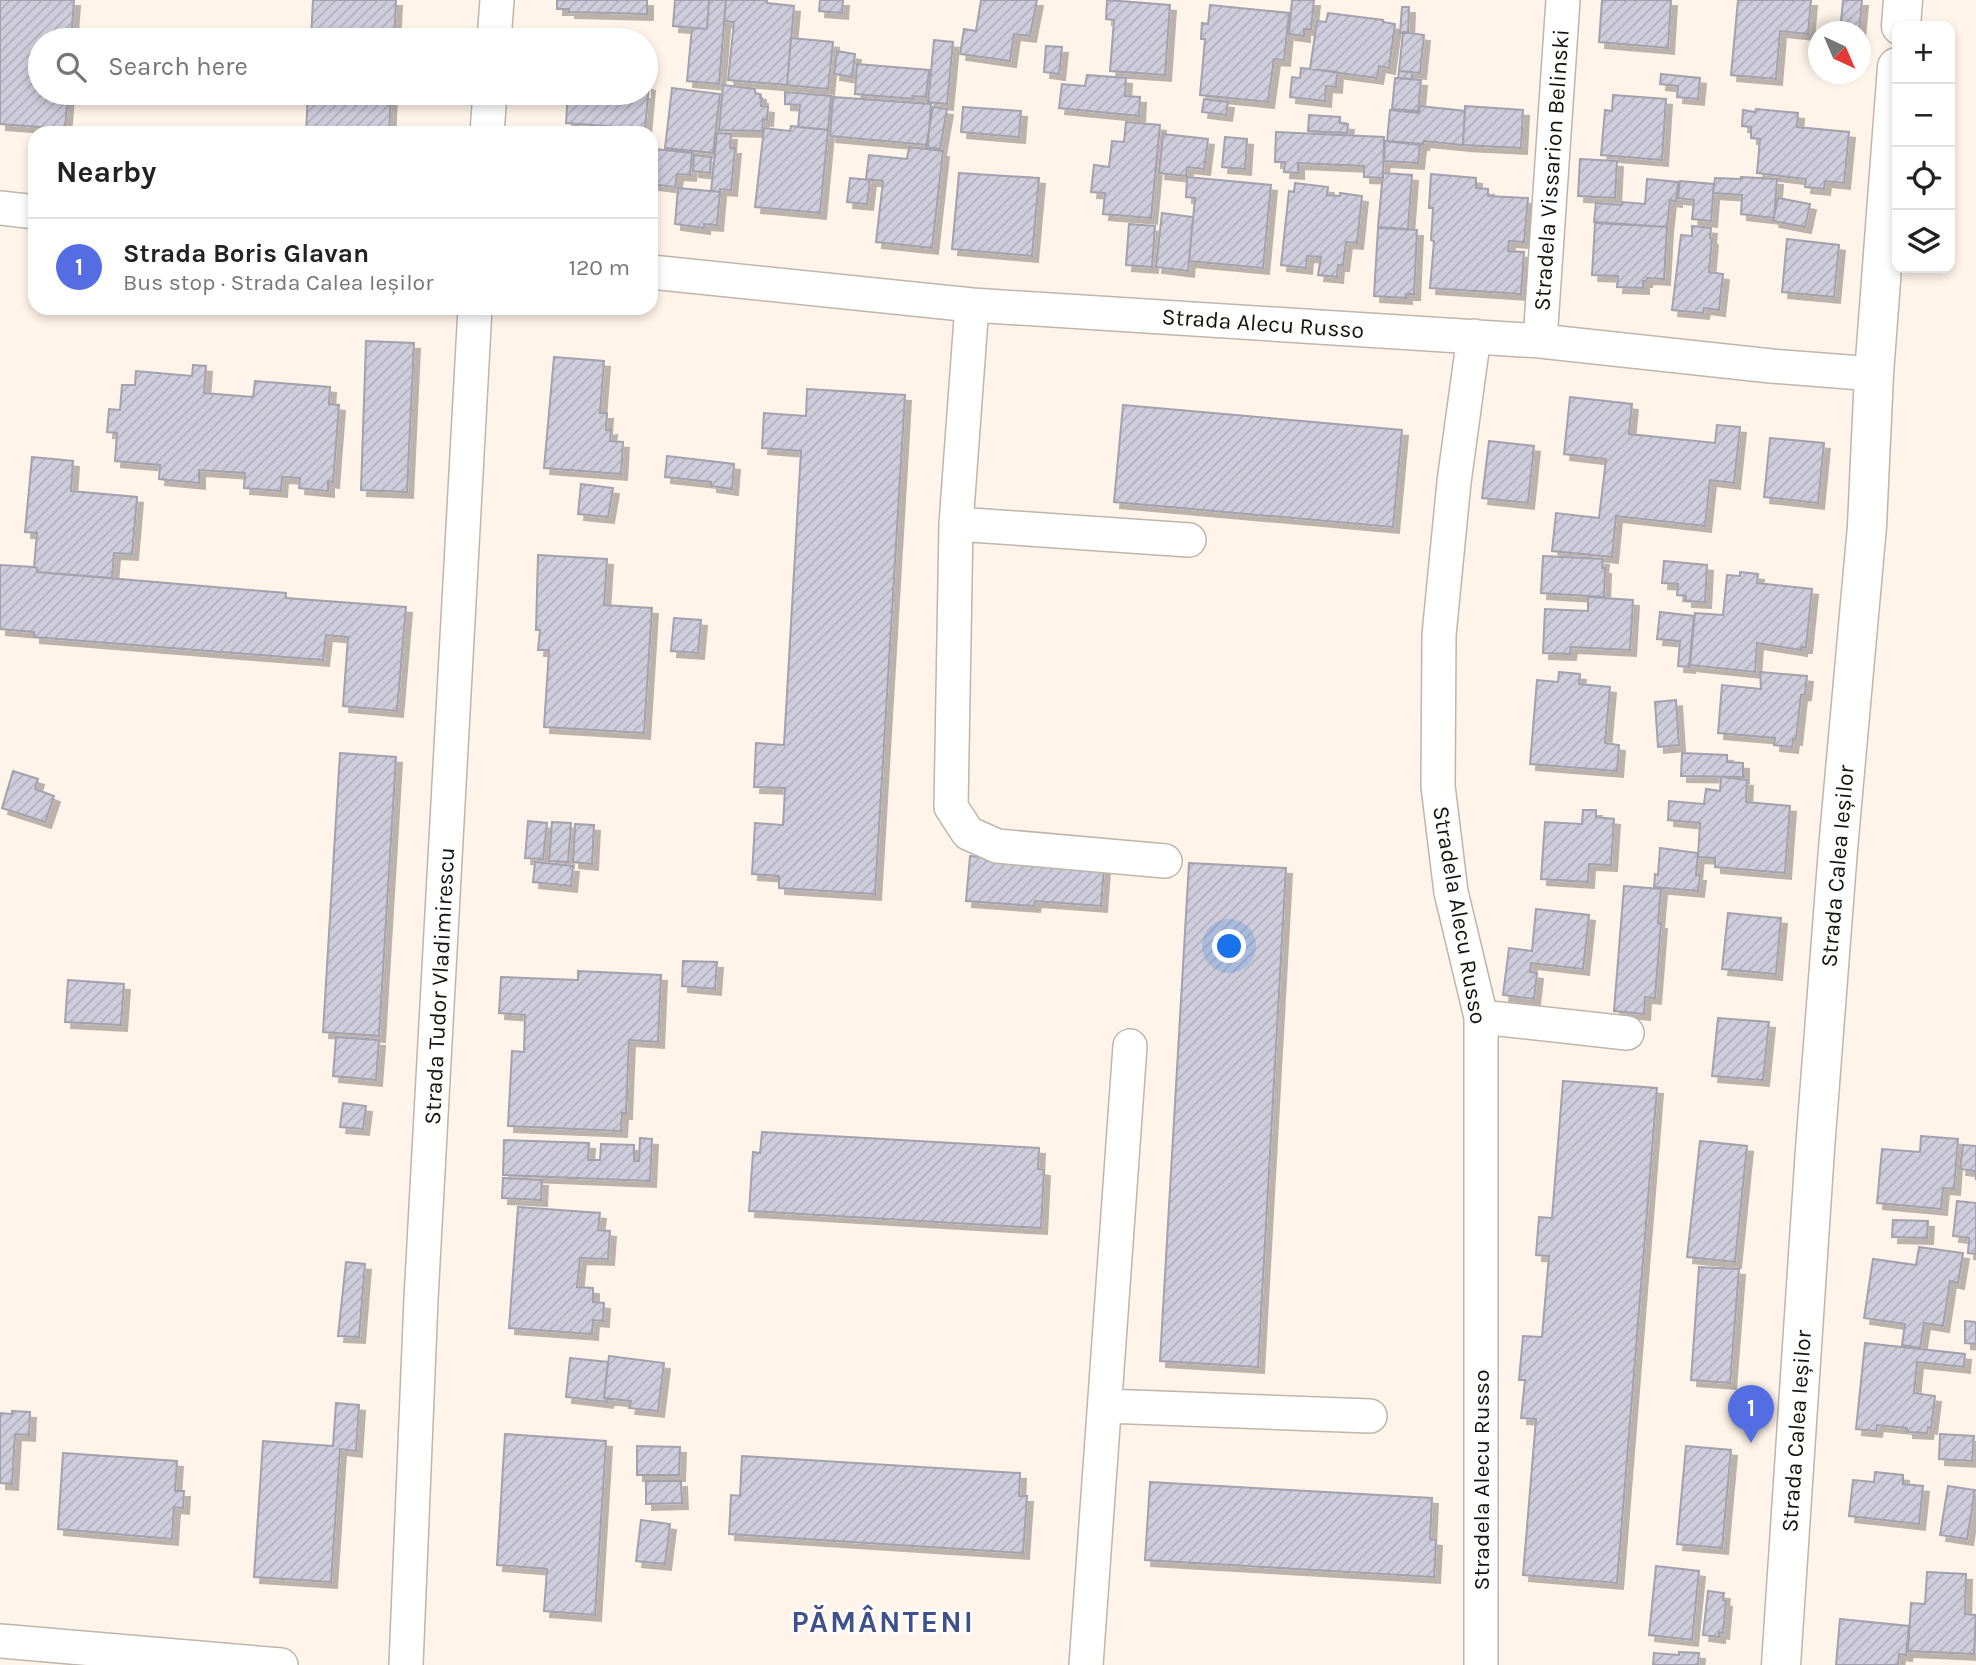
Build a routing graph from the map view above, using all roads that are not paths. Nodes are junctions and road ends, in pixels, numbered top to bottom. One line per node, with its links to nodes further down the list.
1 (497, 0): 5 (street)
2 (1563, 0): 15 (street, Stradela Vissarion Belinski)
3 (1903, 0): 4 (street)
4 (1901, 21)
5 (495, 28)
6 (1896, 84): 16 (street, Strada Calea Ieșilor)
7 (489, 105): 8 (street)
8 (488, 126)
9 (0, 208): 10 (street)
10 (28, 211)
11 (658, 273): 12 (street, Strada Alecu Russo)
12 (972, 304): 14 (street, Strada Alecu Russo); 17 (street)
13 (475, 315): 27 (street, Strada Tudor Vladimirescu)
14 (1474, 336): 15 (street, Strada Alecu Russo); 20 (street, Stradela Alecu Russo)
15 (1540, 341): 16 (street, Strada Alecu Russo)
16 (1874, 374): 30 (street, Strada Calea Ieșilor)
17 (956, 524): 18 (street); 19 (street)
18 (1189, 540)
19 (1165, 861)
20 (1481, 1017): 21 (street); 29 (street, Stradela Alecu Russo)
21 (1627, 1033)
22 (1130, 1046): 23 (street)
23 (1106, 1406): 24 (street); 28 (street)
24 (1370, 1416)
25 (0, 1641): 26 (street)
26 (281, 1665)
27 (407, 1665)
28 (1086, 1665)
29 (1481, 1665)
30 (1781, 1665)

